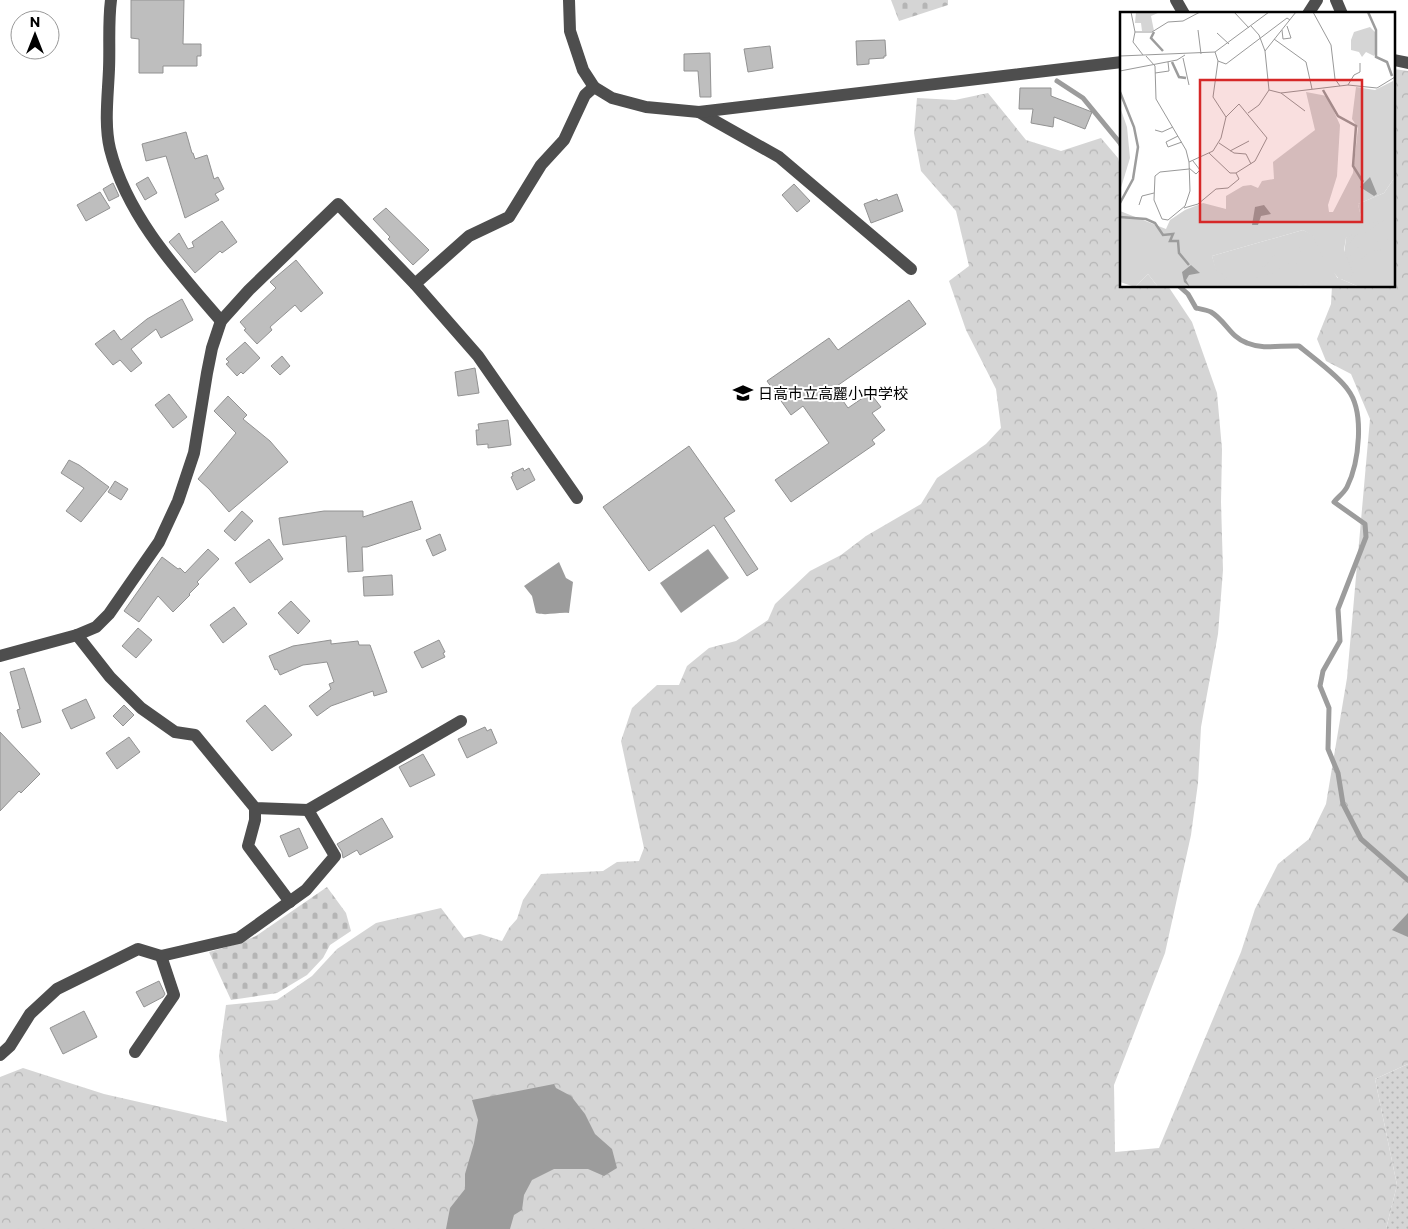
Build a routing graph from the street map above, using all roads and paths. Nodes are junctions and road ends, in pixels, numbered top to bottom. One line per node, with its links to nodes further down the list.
1 (111, 0): 14 (street)
2 (569, 0): 10 (street)
3 (1176, 0): 6 (street)
4 (1317, 0): 7 (street)
5 (1336, 0): 8 (street)
6 (1183, 12)
7 (1309, 12)
8 (1341, 12)
9 (1120, 62): 11 (street)
10 (594, 87): 11 (street); 13 (street)
11 (699, 112): 12 (street)
12 (911, 268)
13 (415, 284): 14 (street); 15 (street)
14 (221, 321): 16 (street)
15 (577, 498)
16 (77, 635): 17 (street); 19 (street)
17 (0, 656)
18 (461, 721): 20 (street)
19 (255, 808): 20 (street); 21 (street)
20 (308, 810): 21 (street)
21 (290, 902): 22 (street)
22 (160, 956): 23 (street); 24 (street)
23 (135, 1052)
24 (0, 1055)

